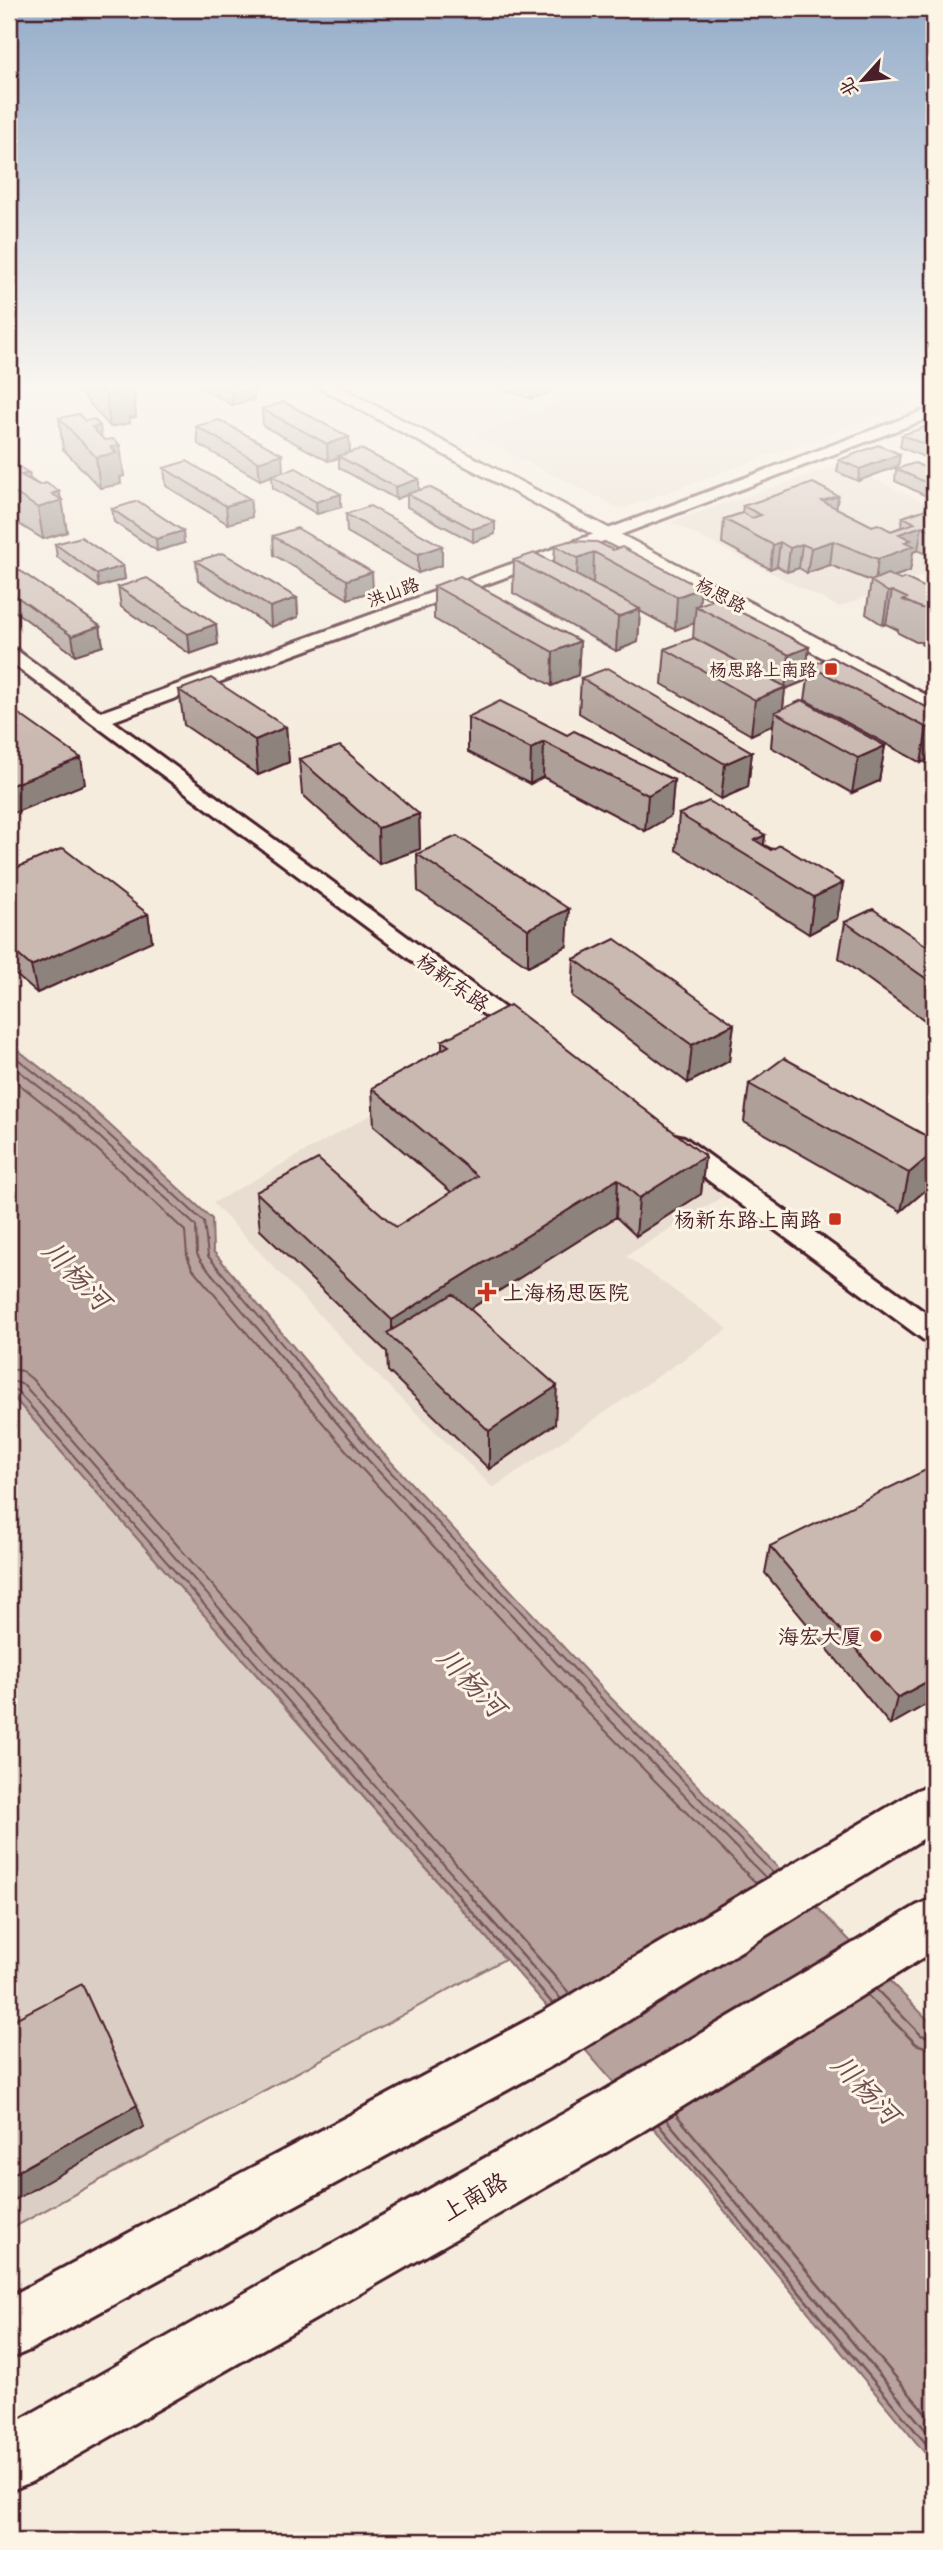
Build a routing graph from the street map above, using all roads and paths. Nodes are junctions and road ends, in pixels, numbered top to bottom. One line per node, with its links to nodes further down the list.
1 (549, 504): 3 (street, 杨思路)
2 (686, 504): 3 (street, 洪山路)
3 (606, 534): 5 (street, 杨思路); 6 (street, 洪山路)
4 (9, 653): 6 (street, 杨新东路)
5 (934, 708)
6 (100, 719): 7 (street, 杨新东路)
7 (544, 1048)
8 (657, 1130): 9 (street)
9 (934, 1333)
10 (934, 1806): 12 (main road)
11 (925, 1929): 13 (main road, 上南路)
12 (9, 2329)
13 (9, 2460)

